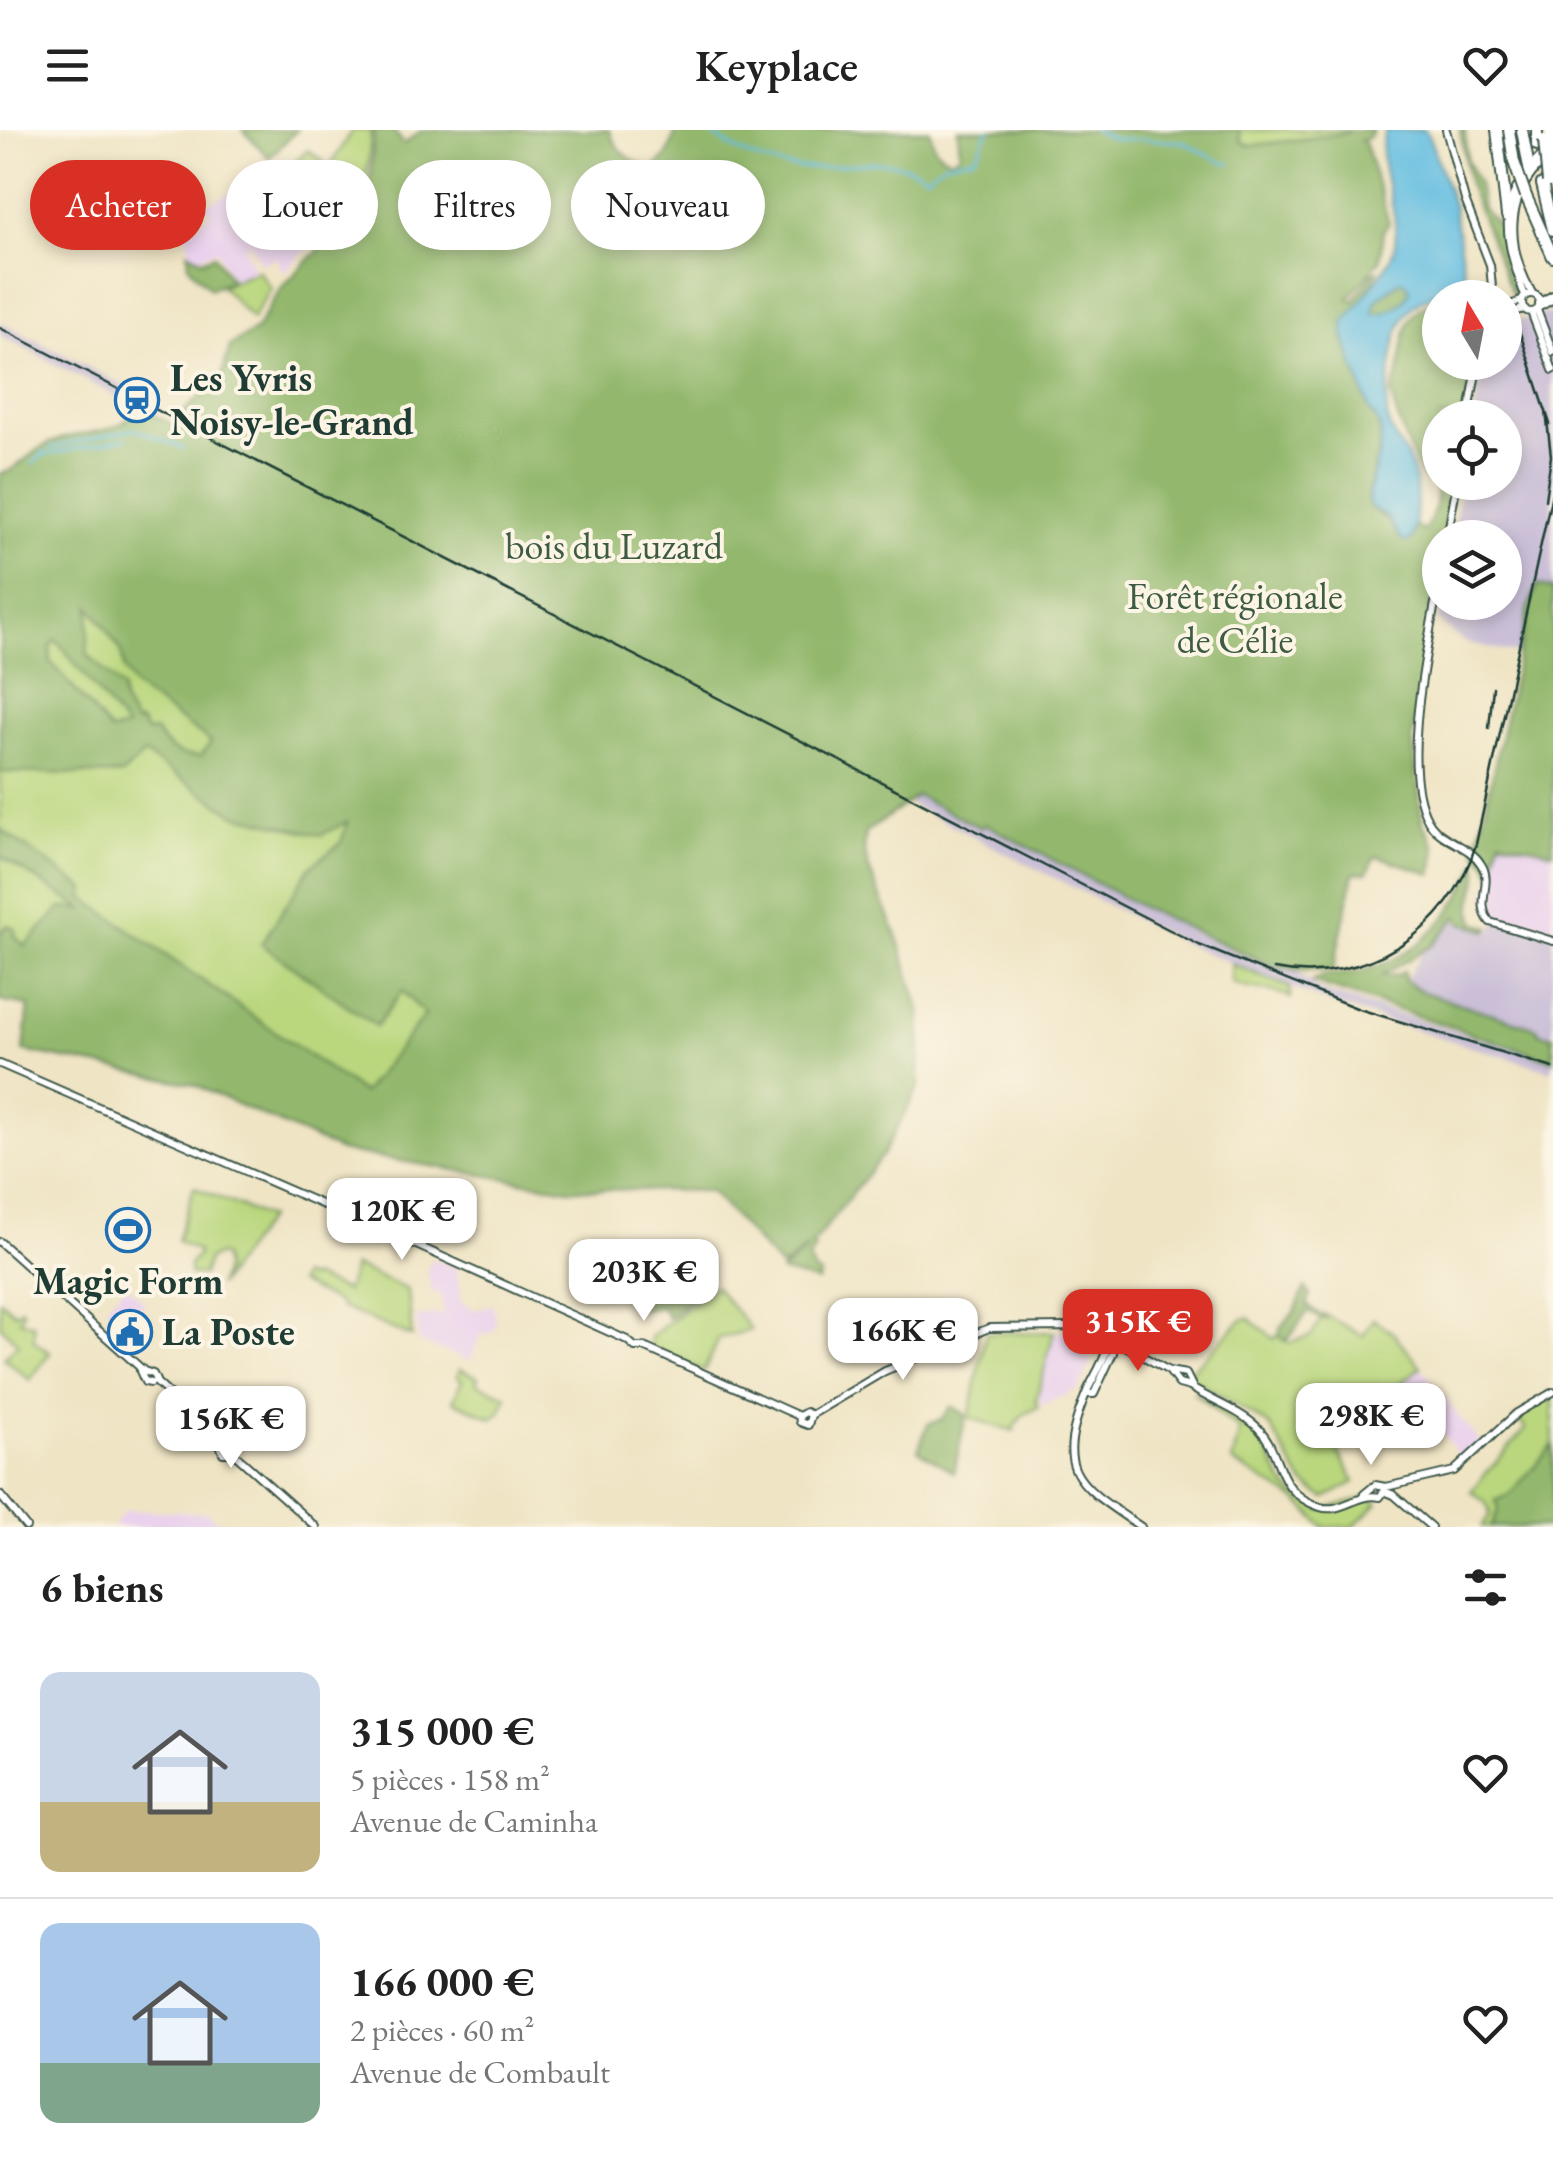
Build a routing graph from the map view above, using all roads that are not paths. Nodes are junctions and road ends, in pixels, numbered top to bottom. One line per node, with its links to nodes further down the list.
1 (1446, 130): 14 (street)
2 (1497, 130): 11 (highway)
3 (1509, 130): 13 (highway, bridge)
4 (1522, 130): 8 (highway)
5 (1545, 137): 7 (highway, bridge); 8 (street); 9 (highway, bridge)
6 (1553, 154): 16 (street)
7 (1553, 164)
8 (1529, 168): 11 (street)
9 (1545, 183): 10 (highway); 12 (highway)
10 (1553, 206)
11 (1507, 216): 16 (street)
12 (1553, 230)
13 (1553, 257)
14 (1490, 280)
15 (1553, 297): 16 (highway)
16 (1531, 304): 17 (street); 18 (street); 19 (street)
17 (1522, 306)
18 (1553, 352)
19 (1553, 370)
20 (1433, 620): 21 (street)
21 (1553, 942)
22 (0, 1064): 24 (street)
23 (0, 1244): 29 (street)
24 (1111, 1341): 26 (street); 30 (street)
25 (1553, 1392): 26 (street)
26 (1383, 1490): 31 (street)
27 (0, 1495): 28 (street)
28 (26, 1527)
29 (316, 1527)
30 (1141, 1527)
31 (1431, 1527)

